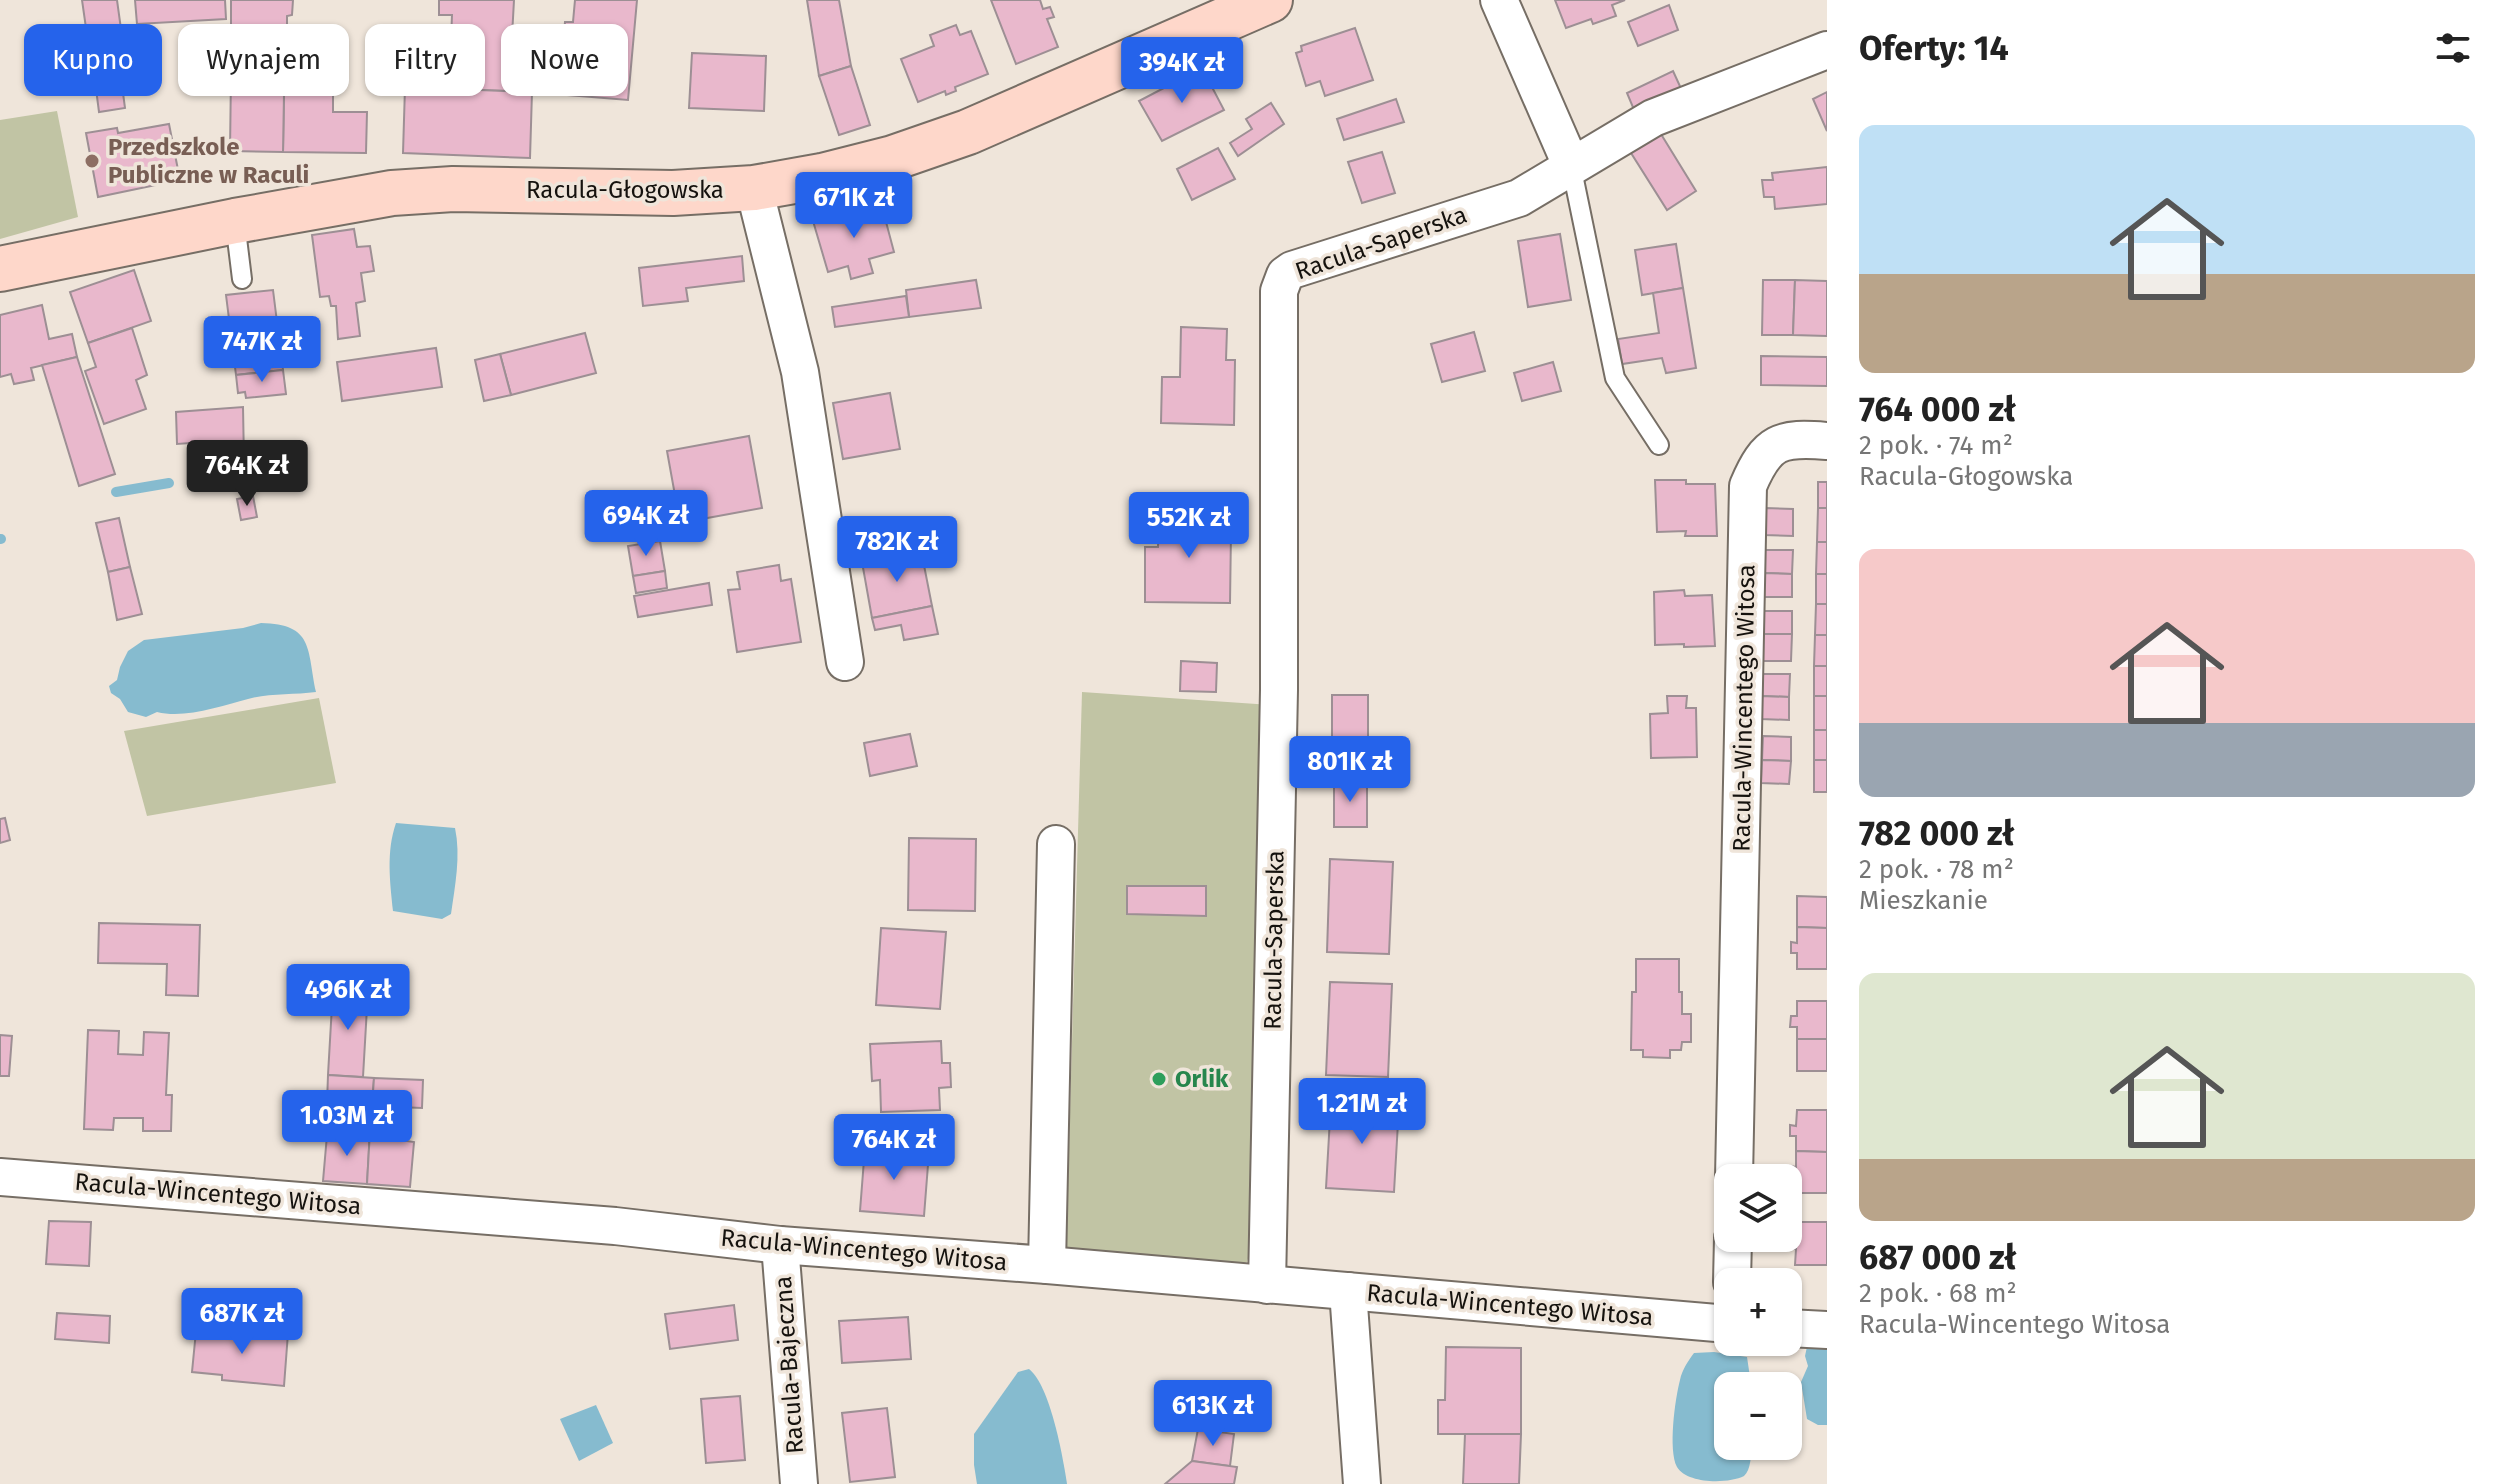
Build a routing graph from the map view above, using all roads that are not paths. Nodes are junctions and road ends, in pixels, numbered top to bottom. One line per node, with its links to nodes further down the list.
1 (1270, 0): 5 (street, Racula-Głogowska)
2 (1499, 0): 4 (street)
3 (1827, 50): 4 (street, Racula-Saperska)
4 (1571, 165): 10 (lane); 17 (street, Racula-Saperska)
5 (754, 188): 6 (street, Racula-Głogowska); 11 (street)
6 (235, 221): 7 (street, Racula-Głogowska); 8 (lane)
7 (0, 269)
8 (242, 279)
9 (1827, 441): 13 (street, Racula-Wincentego Witosa)
10 (1659, 445)
11 (845, 662)
12 (1056, 844): 16 (street)
13 (1734, 1164)
14 (0, 1177): 15 (street, Racula-Wincentego Witosa)
15 (780, 1245): 16 (street, Racula-Wincentego Witosa); 22 (street, Racula-Bajeczna)
16 (1047, 1265): 17 (street, Racula-Wincentego Witosa)
17 (1267, 1285): 18 (street, Racula-Wincentego Witosa)
18 (1348, 1291): 19 (street, Racula-Wincentego Witosa); 23 (street)
19 (1714, 1323)
20 (1802, 1329): 21 (street)
21 (1827, 1330)
22 (799, 1484)
23 (1362, 1484)

